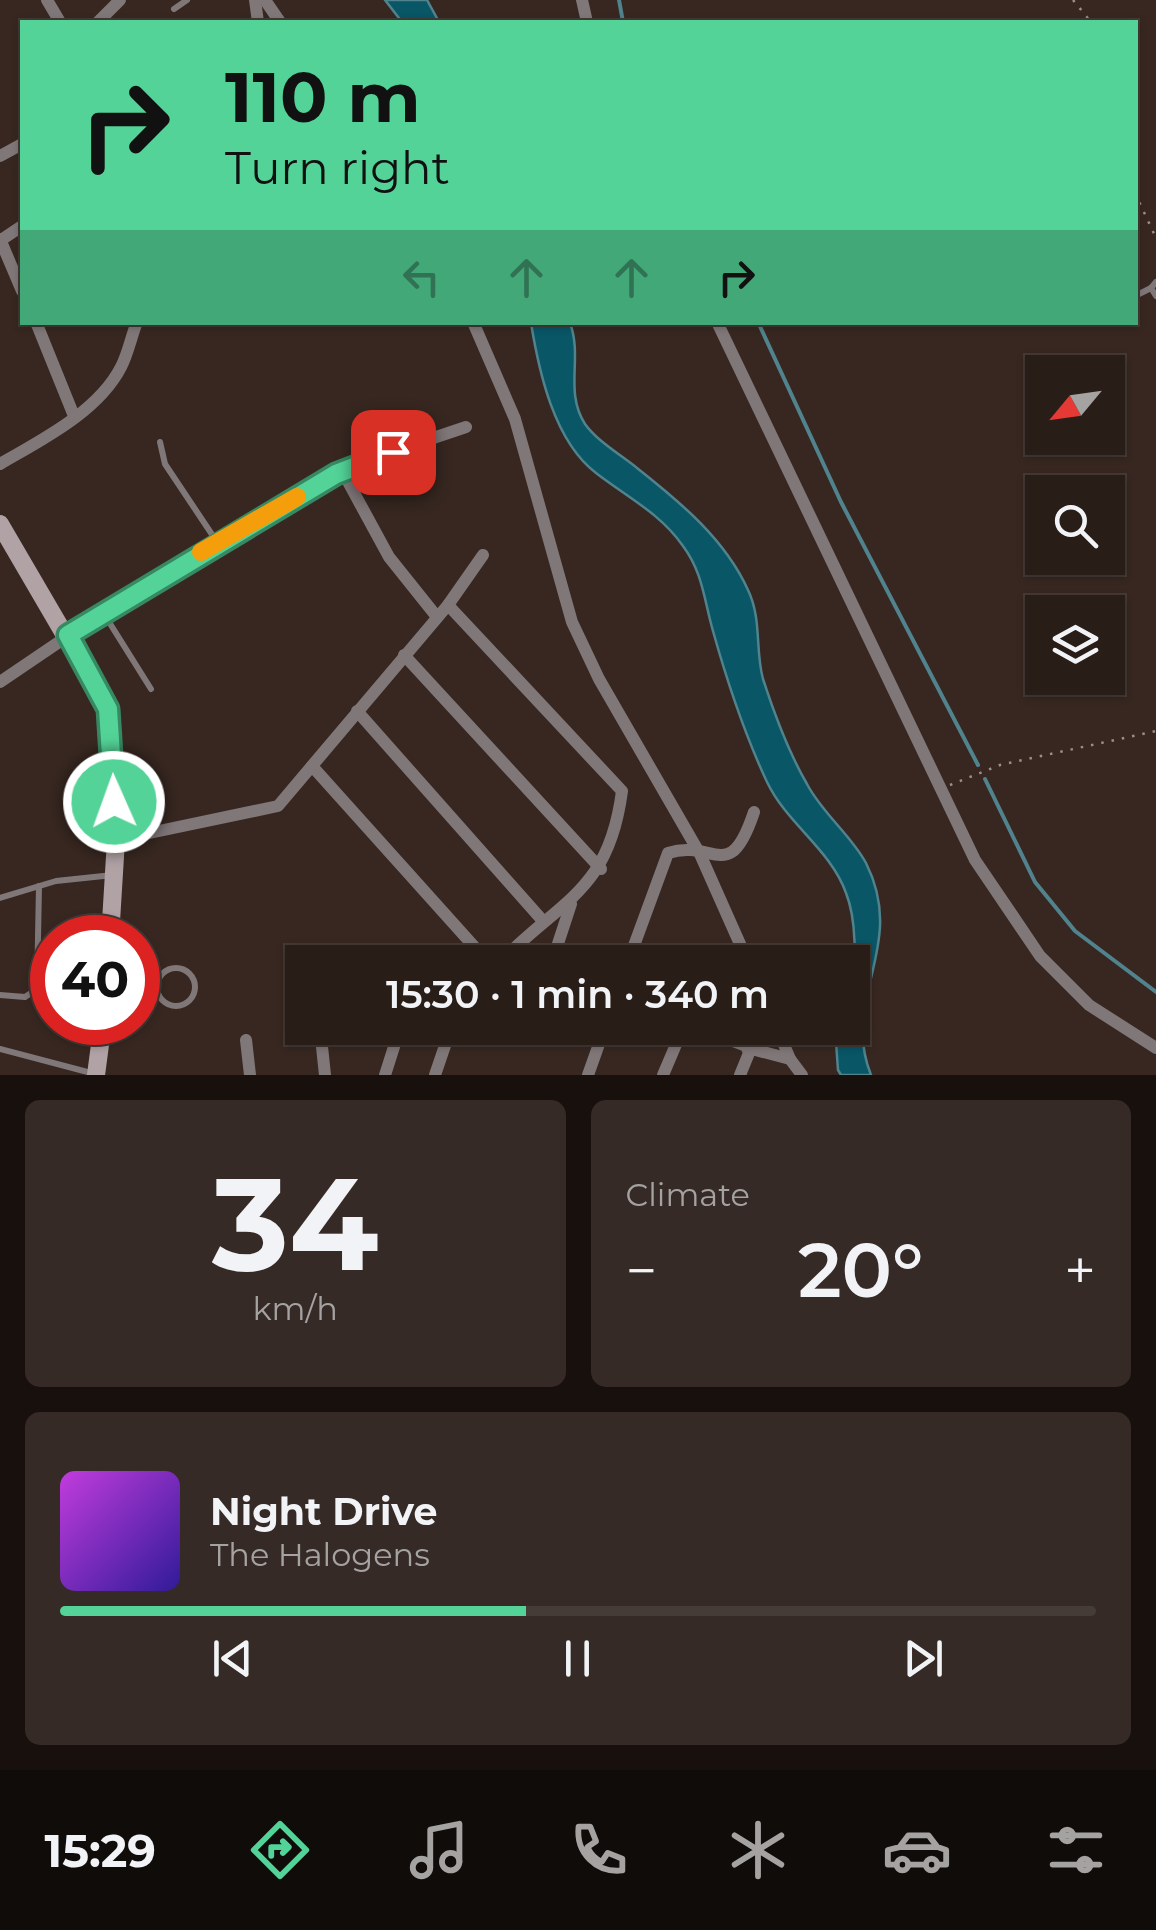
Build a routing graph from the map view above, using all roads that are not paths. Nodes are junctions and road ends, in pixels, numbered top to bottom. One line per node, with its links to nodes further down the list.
1 (120, 0): 4 (street)
2 (188, 0): 3 (lane)
3 (174, 9)
4 (100, 20)
5 (0, 239): 7 (street)
6 (1154, 285): 8 (lane)
7 (20, 286)
8 (1156, 296)
9 (37, 325): 13 (street)
10 (135, 325): 13 (street)
11 (473, 325): 32 (street)
12 (718, 325): 57 (street)
13 (74, 416): 16 (street)
14 (466, 428): 17 (street)
15 (160, 442): 19 (lane)
16 (0, 464)
17 (349, 470): 19 (street); 23 (street)
18 (0, 524): 24 (street)
19 (217, 542): 22 (street)
20 (483, 555): 21 (street)
21 (448, 605): 23 (street); 33 (street)
22 (103, 612): 24 (street); 27 (lane)
23 (438, 616): 25 (street)
24 (68, 635): 26 (street); 31 (street)
25 (404, 655): 28 (street); 33 (street)
26 (0, 682)
27 (151, 689)
28 (357, 711): 29 (street); 39 (street)
29 (312, 766): 31 (street); 40 (street)
30 (754, 812): 32 (street)
31 (116, 840): 34 (street)
32 (700, 854): 43 (street); 44 (street)
33 (601, 869): 37 (street)
34 (114, 874): 35 (lane); 38 (street)
35 (38, 886): 36 (lane); 46 (lane)
36 (0, 898)
37 (571, 904): 39 (street); 42 (street)
38 (111, 915)
39 (543, 921): 41 (street)
40 (473, 945)
41 (518, 945)
42 (558, 945)
43 (634, 945)
44 (740, 945)
45 (157, 990): 45 (lane)
46 (0, 995)
47 (246, 1040): 61 (street)
48 (99, 1045): 60 (street)
49 (322, 1045): 62 (street)
50 (395, 1045): 63 (street)
51 (445, 1045): 64 (street)
52 (599, 1045): 65 (street)
53 (675, 1045): 66 (street)
54 (740, 1045): 56 (street)
55 (784, 1045): 59 (street)
56 (748, 1048): 59 (street); 67 (street)
57 (1156, 1048)
58 (0, 1049): 60 (lane)
59 (790, 1059): 68 (street)
60 (96, 1075)
61 (250, 1075)
62 (325, 1075)
63 (385, 1075)
64 (435, 1075)
65 (588, 1075)
66 (663, 1075)
67 (740, 1075)
68 (802, 1075)

